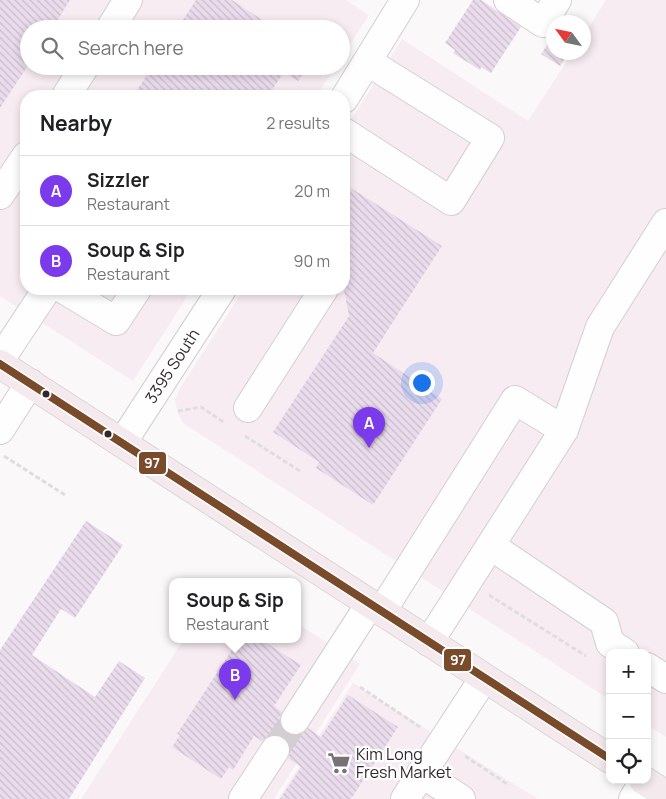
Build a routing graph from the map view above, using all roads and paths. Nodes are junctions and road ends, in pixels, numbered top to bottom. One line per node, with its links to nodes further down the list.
1 (128, 0): 5 (street)
2 (405, 0): 6 (street)
3 (508, 0): 4 (street)
4 (558, 0)
5 (116, 20)
6 (368, 62): 9 (street); 10 (street)
7 (79, 75): 8 (street)
8 (70, 90)
9 (350, 90)
10 (350, 136)
11 (20, 165): 12 (street)
12 (0, 195)
13 (666, 223): 24 (street)
14 (43, 295): 19 (street)
15 (73, 295): 16 (street)
16 (133, 295)
17 (218, 295): 25 (street, 3395 South)
18 (320, 295): 22 (street)
19 (0, 360)
20 (0, 364): 21 (main road)
21 (30, 384): 23 (street); 25 (main road)
22 (248, 408)
23 (0, 430)
24 (564, 430): 28 (street); 30 (street)
25 (122, 443): 30 (main road)
26 (0, 454): 27 (path)
27 (65, 494)
28 (491, 546): 31 (street); 32 (street)
29 (484, 592): 33 (path)
30 (376, 608): 31 (main road); 38 (street)
31 (430, 642): 35 (main road)
32 (619, 649)
33 (593, 661)
34 (651, 670): 36 (street)
35 (484, 678): 41 (main road); 43 (street)
36 (666, 679)
37 (360, 687): 39 (path)
38 (295, 720)
39 (428, 733)
40 (275, 750): 45 (street)
41 (606, 756)
42 (466, 757): 44 (path)
43 (422, 773): 46 (street); 47 (street)
44 (507, 784)
45 (243, 799)
46 (405, 799)
47 (461, 799)

